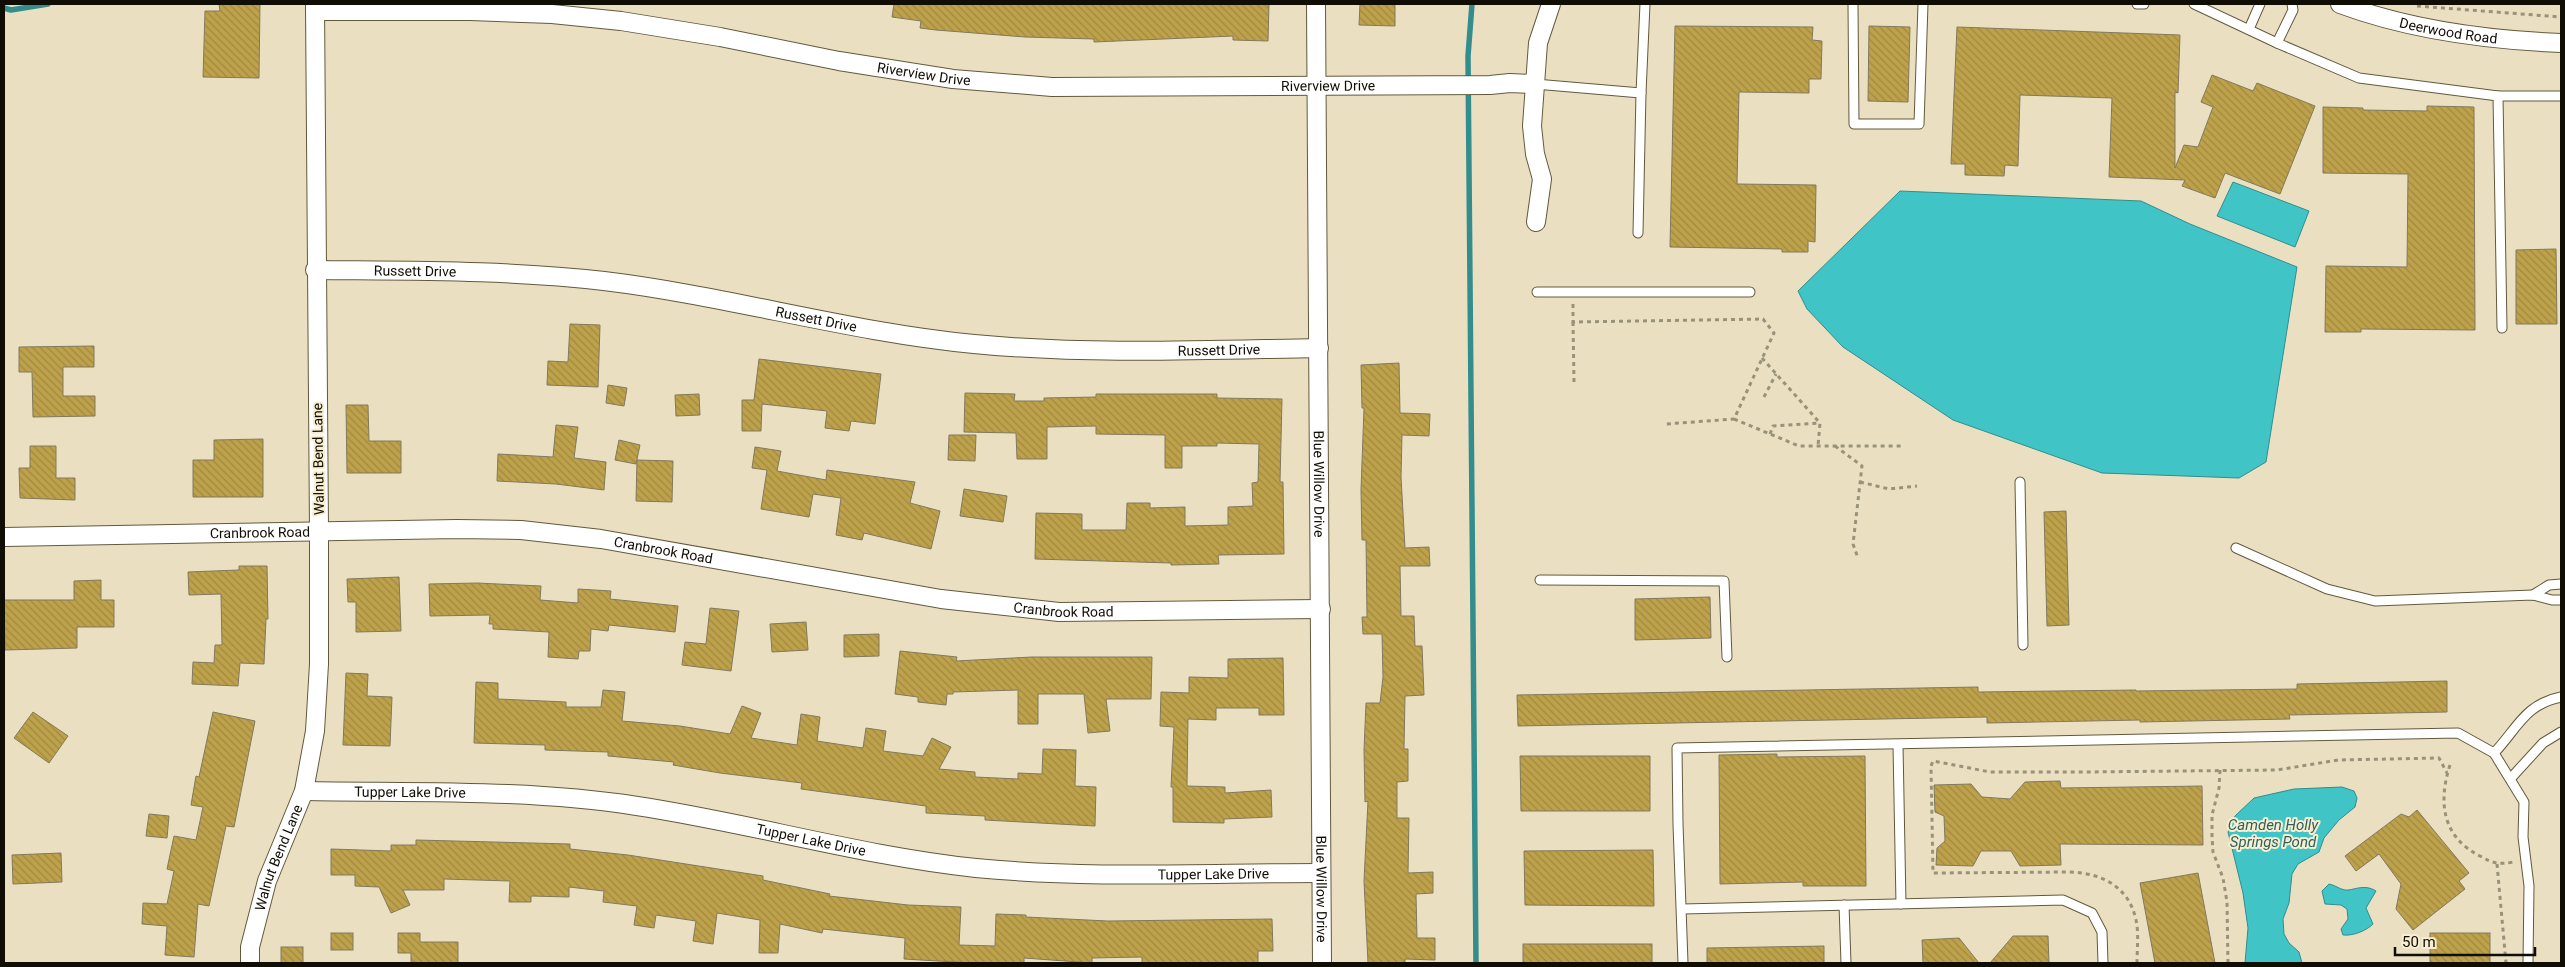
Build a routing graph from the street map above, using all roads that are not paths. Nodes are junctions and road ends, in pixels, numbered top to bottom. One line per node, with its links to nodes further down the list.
1 (1316, 4): 16 (street, Blue Willow Drive)
2 (1551, 4): 17 (street)
3 (1644, 4): 18 (lane)
4 (1854, 4): 5 (lane)
5 (1923, 4)
6 (2137, 4): 7 (lane)
7 (2144, 4)
8 (2194, 4): 13 (lane)
9 (2260, 4): 13 (lane)
10 (2292, 4): 14 (lane)
11 (2352, 6): 15 (street, Deerwood Road)
12 (315, 8): 16 (street, Riverview Drive); 23 (street, Walnut Bend Lane)
13 (2249, 29): 14 (lane)
14 (2277, 43): 19 (lane)
15 (2561, 43)
16 (1316, 84): 17 (street, Riverview Drive); 27 (street, Blue Willow Drive)
17 (1536, 84): 18 (lane); 21 (street)
18 (1640, 94): 22 (lane)
19 (2498, 96): 20 (lane); 26 (lane)
20 (2561, 96)
21 (1536, 222)
22 (1638, 233)
23 (315, 270): 27 (street, Russett Drive); 29 (street, Walnut Bend Lane)
24 (1537, 292): 25 (lane)
25 (1750, 292)
26 (2502, 328)
27 (1319, 348): 36 (street, Blue Willow Drive)
28 (2020, 482): 37 (lane)
29 (319, 531): 30 (street, Cranbrook Road); 36 (street, Cranbrook Road); 44 (street, Walnut Bend Lane)
30 (4, 536)
31 (2236, 548): 34 (lane)
32 (1540, 580): 38 (lane)
33 (2561, 584): 34 (lane)
34 (2533, 595): 35 (lane)
35 (2561, 600)
36 (1321, 609): 45 (street, Blue Willow Drive)
37 (2023, 645)
38 (1727, 657)
39 (2561, 697): 42 (lane)
40 (2561, 732): 43 (lane)
41 (1898, 745): 42 (lane); 46 (lane); 48 (lane)
42 (2494, 753): 43 (lane)
43 (2511, 778): 54 (lane)
44 (304, 791): 45 (street, Tupper Lake Drive); 49 (street, Walnut Bend Lane)
45 (1320, 872): 50 (street, Blue Willow Drive)
46 (1901, 904): 47 (lane); 53 (lane)
47 (1844, 905): 48 (lane); 52 (lane)
48 (1682, 909): 51 (lane)
49 (250, 963)
50 (1322, 963)
51 (1683, 963)
52 (1846, 963)
53 (2103, 963)
54 (2528, 963)

